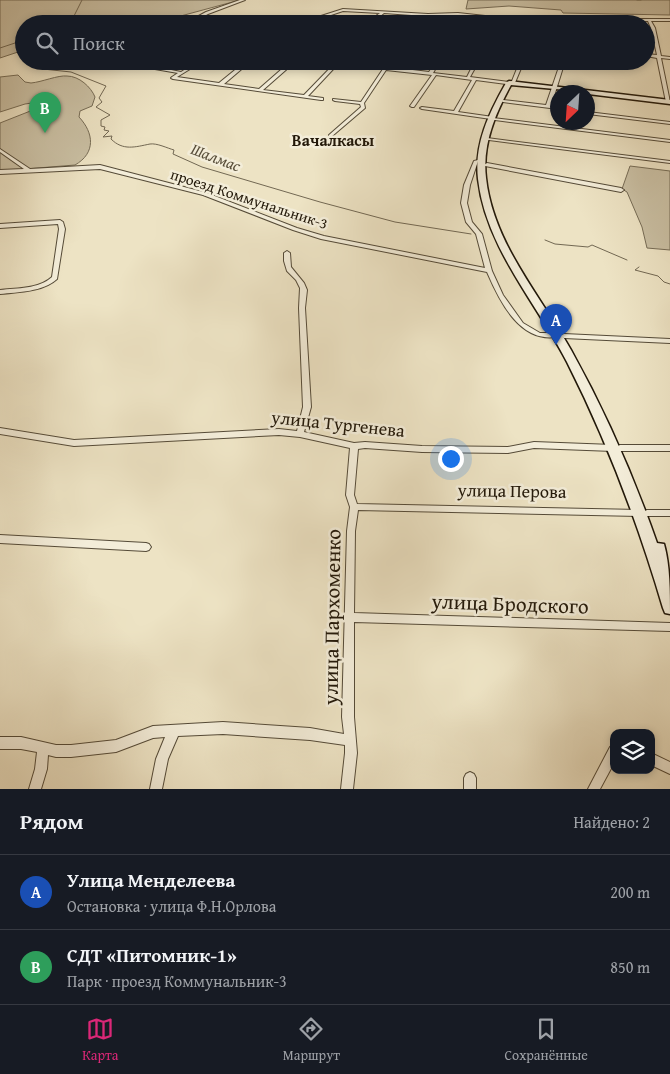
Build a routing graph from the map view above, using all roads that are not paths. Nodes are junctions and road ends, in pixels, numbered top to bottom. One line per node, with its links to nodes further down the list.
1 (243, 0): 4 (street)
2 (384, 12): 3 (street); 5 (street); 6 (street)
3 (429, 14): 7 (street)
4 (203, 15)
5 (328, 15)
6 (380, 15)
7 (466, 15)
8 (655, 20): 9 (street)
9 (670, 20)
10 (655, 38): 12 (street)
11 (655, 56): 12 (street)
12 (659, 57): 13 (street); 40 (street)
13 (670, 58)
14 (166, 70): 25 (street)
15 (187, 70): 25 (street)
16 (238, 70): 30 (street)
17 (283, 70): 33 (street)
18 (330, 70): 35 (street)
19 (385, 70): 41 (street)
20 (401, 70): 26 (street)
21 (434, 70): 26 (street)
22 (472, 70): 27 (street)
23 (518, 70): 29 (street)
24 (560, 70): 31 (street)
25 (182, 73): 30 (street)
26 (432, 74): 27 (street); 42 (street)
27 (468, 78): 28 (street)
28 (475, 79): 29 (street); 45 (street)
29 (511, 83): 32 (street); 38 (street); 47 (street)
30 (220, 85): 33 (street)
31 (555, 85)
32 (550, 88)
33 (260, 90): 35 (street)
34 (595, 93): 40 (street)
35 (306, 96): 36 (street)
36 (320, 99)
37 (335, 100): 41 (street)
38 (504, 101): 43 (street); 47 (street)
39 (550, 101): 43 (street)
40 (669, 102)
41 (362, 103): 49 (street)
42 (412, 106)
43 (548, 107)
44 (422, 108): 45 (street)
45 (455, 113): 47 (street)
46 (595, 113): 48 (street)
47 (493, 118): 50 (street); 51 (street); 53 (street)
48 (670, 123)
49 (330, 136)
50 (489, 139): 53 (street); 54 (street)
51 (670, 141)
52 (0, 150): 55 (street)
53 (483, 162): 57 (street); 60 (street); 62 (street)
54 (670, 162)
55 (28, 170): 56 (street, проезд Коммунальник-3); 60 (street, проезд Коммунальник-3)
56 (0, 172)
57 (621, 190)
58 (0, 226): 61 (street)
59 (287, 252): 65 (street)
60 (489, 270): 62 (street)
61 (0, 292)
62 (561, 336): 63 (street); 67 (street)
63 (670, 341)
64 (0, 431): 65 (street, улица Тургенева)
65 (300, 434): 66 (street, улица Тургенева)
66 (354, 446): 67 (street, улица Тургенева); 69 (street, улица Пархоменко)
67 (616, 448): 68 (street, улица Тургенева); 70 (street)
68 (670, 448)
69 (354, 507): 70 (street, улица Перова); 76 (street, улица Пархоменко)
70 (643, 513): 71 (street, улица Перова); 74 (street); 75 (street)
71 (670, 513)
72 (0, 539): 73 (street)
73 (146, 547)
74 (670, 582)
75 (670, 608)
76 (348, 617): 77 (street, улица Бродского); 79 (street, улица Пархоменко)
77 (670, 627)
78 (174, 732): 79 (street); 81 (street); 86 (street)
79 (349, 740): 87 (street, улица Пархоменко)
80 (0, 743): 81 (street)
81 (42, 748): 85 (street)
82 (610, 759): 88 (street)
83 (655, 761): 84 (street)
84 (670, 768)
85 (35, 789)
86 (156, 789)
87 (347, 789)
88 (594, 789)

